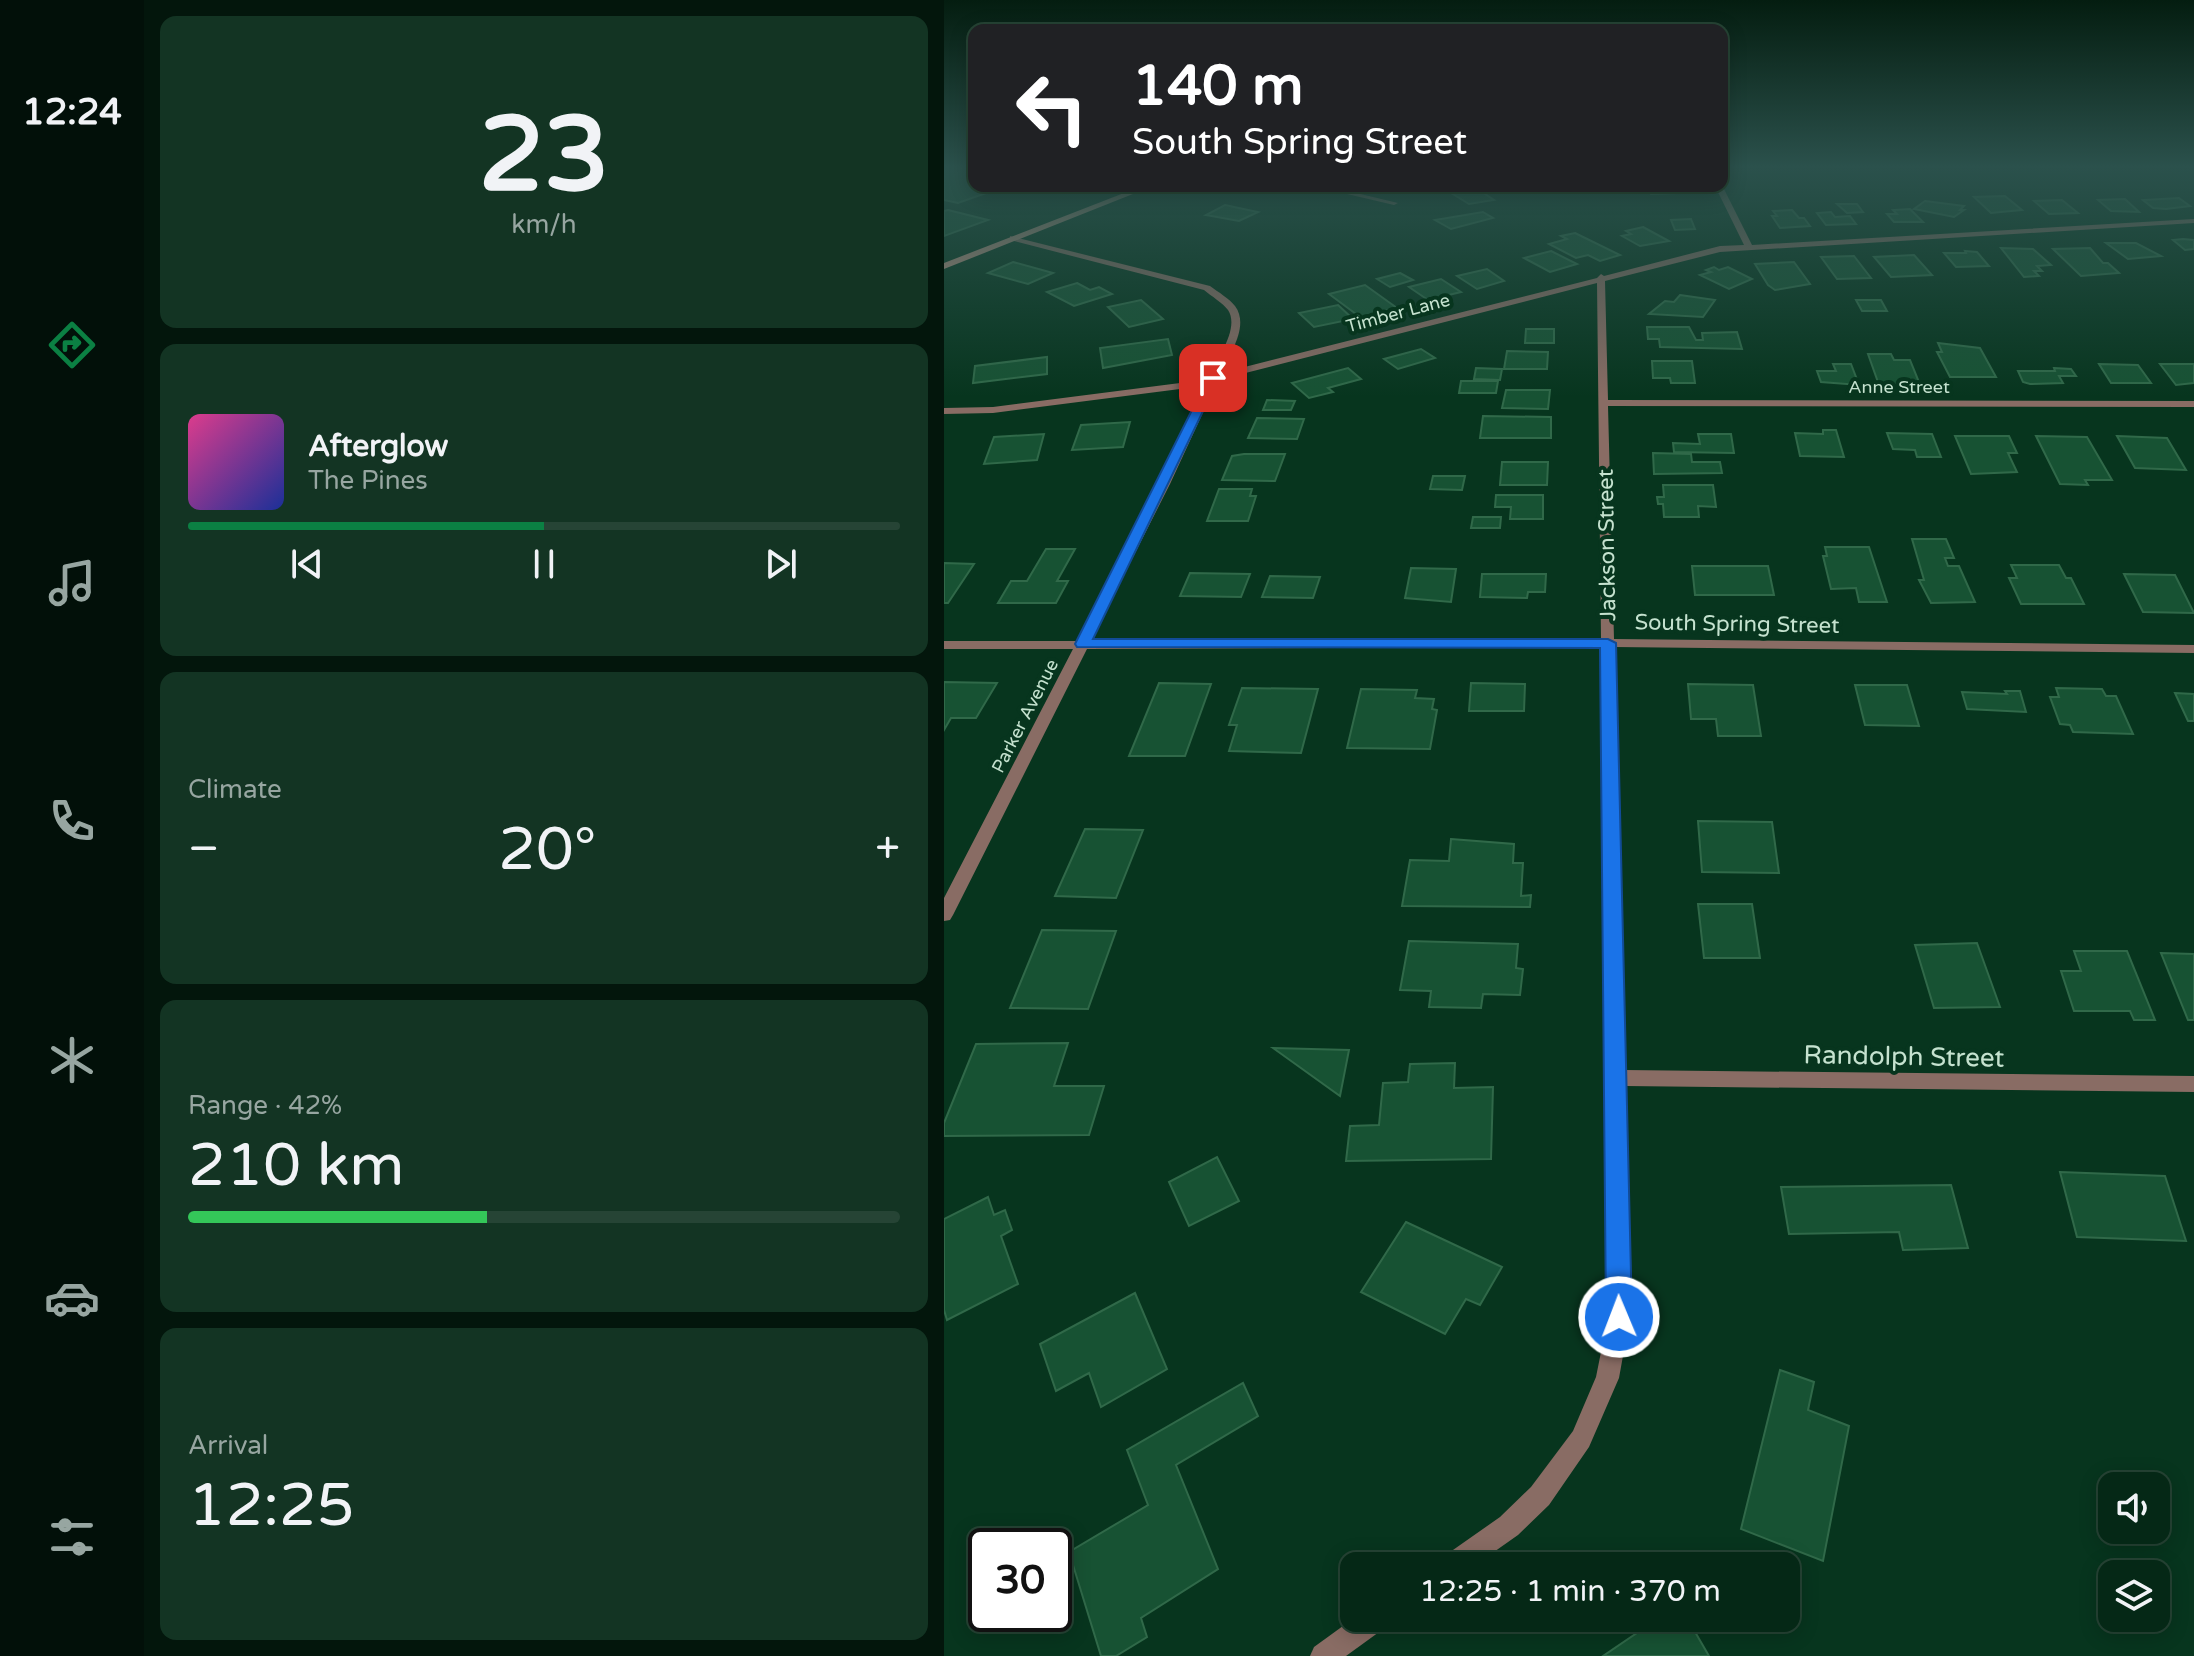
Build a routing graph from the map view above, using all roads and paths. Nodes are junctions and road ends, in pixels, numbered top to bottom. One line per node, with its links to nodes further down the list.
1 (1000, 243): 5 (street)
2 (1034, 243): 7 (street, Parker Avenue)
3 (1780, 243): 4 (street, Timber Lane)
4 (1748, 245): 6 (street, Timber Lane)
5 (944, 266)
6 (1601, 277): 7 (street, Timber Lane); 8 (street, Jackson Street)
7 (1213, 378): 10 (street, Timber Lane); 12 (street, Parker Avenue)
8 (1604, 403): 9 (street, Anne Street); 11 (street, Jackson Street)
9 (2194, 404)
10 (944, 411)
11 (1608, 643): 12 (street, South Spring Street); 14 (street, South Spring Street); 16 (street, Jackson Street)
12 (1083, 644): 13 (street, South Spring Street); 15 (street, Parker Avenue)
13 (944, 645)
14 (2194, 649)
15 (944, 915)
16 (1614, 1078): 17 (street, Randolph Street); 18 (street, Jackson Street)
17 (2194, 1084)
18 (1472, 1552)
19 (1357, 1632): 20 (street)
20 (1323, 1656)

